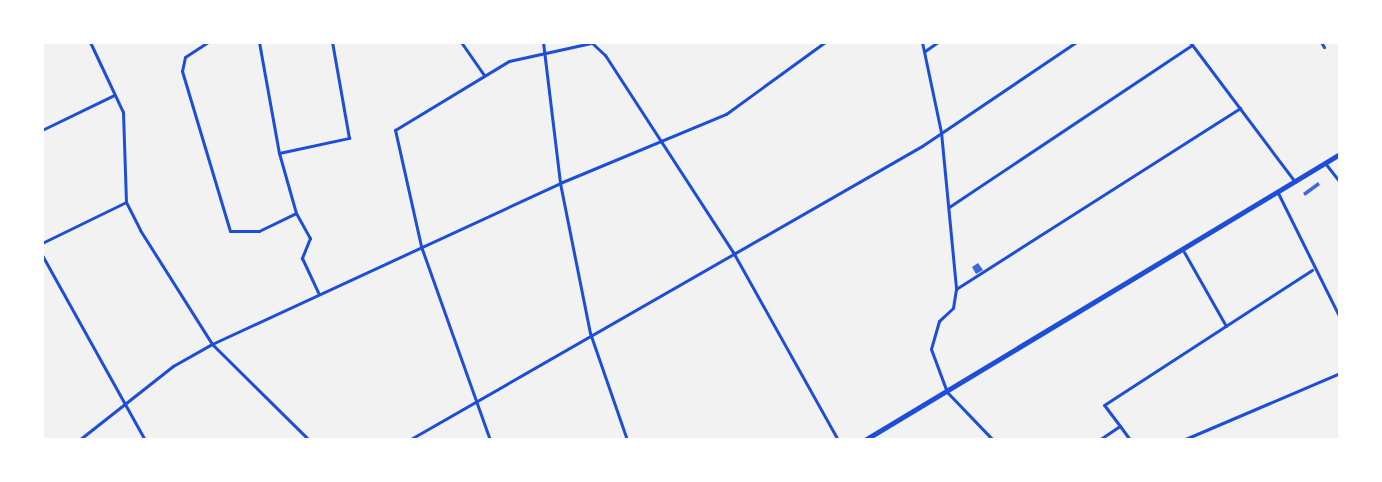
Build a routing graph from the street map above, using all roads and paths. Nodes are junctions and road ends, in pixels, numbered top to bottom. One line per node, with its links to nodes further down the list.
1 (90, 42): 18 (street)
2 (208, 42): 32 (street)
3 (259, 42): 23 (street)
4 (332, 42): 23 (street)
5 (461, 42): 17 (street)
6 (543, 42): 15 (street)
7 (591, 42): 15 (street); 22 (street)
8 (825, 42): 22 (street)
9 (922, 42): 16 (street)
10 (938, 42): 16 (street)
11 (1076, 42): 21 (street)
12 (1321, 42): 14 (street)
13 (1191, 43): 19 (street); 31 (street)
14 (1324, 47)
15 (547, 49): 17 (street); 27 (street)
16 (924, 51): 21 (street)
17 (484, 75): 34 (street)
18 (114, 95): 20 (street); 30 (street)
19 (1240, 108): 28 (street); 39 (street)
20 (42, 130)
21 (941, 132): 31 (street); 35 (street)
22 (660, 139): 27 (street); 35 (street)
23 (279, 153): 32 (street)
24 (1340, 154): 25 (main road)
25 (1325, 163): 26 (street); 28 (main road)
26 (1340, 182)
27 (560, 183): 34 (street); 43 (street)
28 (1295, 183): 29 (main road)
29 (1278, 193): 36 (main road); 38 (street)
30 (126, 202): 33 (street); 44 (street)
31 (950, 207): 39 (street)
32 (296, 213): 40 (street)
33 (42, 243)
34 (421, 246): 40 (street); 48 (street)
35 (733, 252): 43 (street); 56 (street)
36 (1184, 252): 42 (street); 46 (main road)
37 (42, 255): 47 (street)
38 (1312, 270): 41 (street); 42 (street)
39 (956, 289): 46 (street)
40 (318, 293): 44 (street)
41 (1340, 318)
42 (1226, 326): 49 (street)
43 (590, 333): 48 (street); 55 (street)
44 (212, 344): 47 (street); 52 (street)
45 (1340, 373): 61 (street)
46 (947, 392): 57 (main road); 58 (street)
47 (123, 404): 50 (street); 51 (street)
48 (473, 404): 53 (street); 54 (street)
49 (1120, 426): 59 (street); 60 (street)
50 (79, 440)
51 (145, 440)
52 (309, 440)
53 (409, 440)
54 (490, 440)
55 (627, 440)
56 (838, 440)
57 (865, 440)
58 (993, 440)
59 (1099, 440)
60 (1130, 440)
61 (1183, 440)

